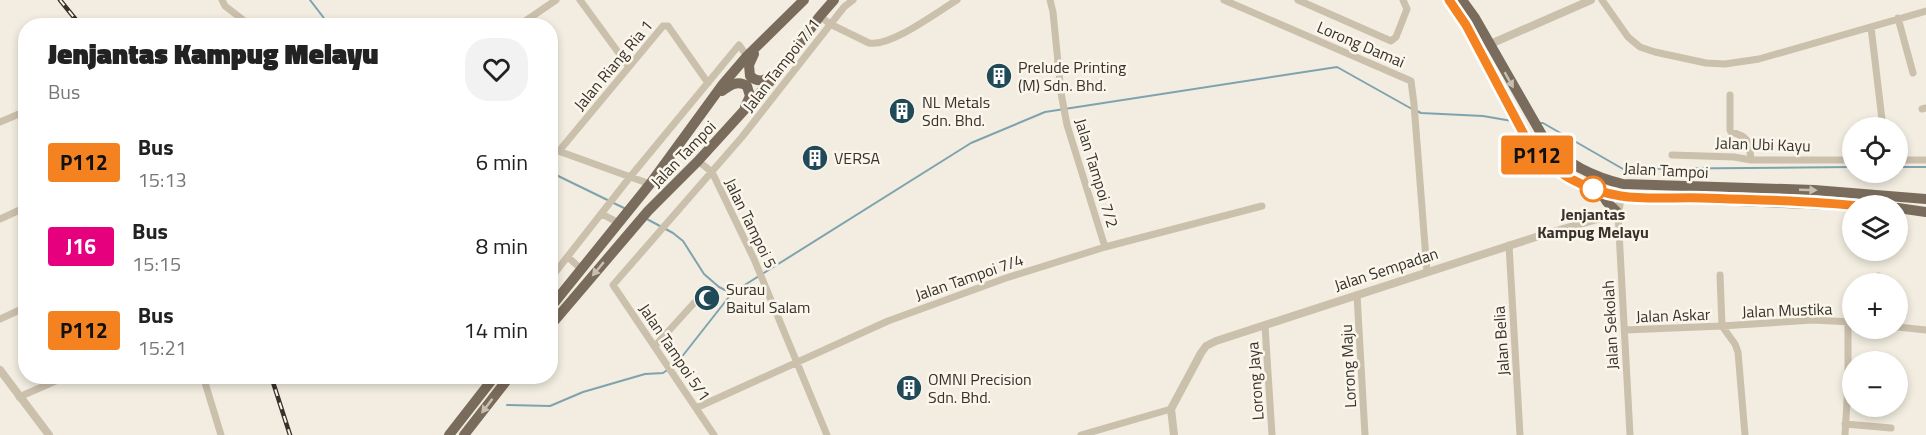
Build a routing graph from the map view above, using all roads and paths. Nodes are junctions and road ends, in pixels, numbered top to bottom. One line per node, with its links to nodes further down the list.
1 (222, 0): 18 (street)
2 (556, 0): 19 (street)
3 (580, 0): 28 (street)
4 (804, 0): 23 (main road, Jalan Tampoi)
5 (834, 0): 17 (main road, Jalan Tampoi)
6 (853, 0): 21 (street, Jalan Tampoi 7/1)
7 (957, 0): 21 (street)
8 (1050, 0): 62 (street, Jalan Tampoi 7/2)
9 (1224, 0): 66 (street, Lorong Damai)
10 (1298, 0): 11 (street)
11 (1403, 0)
12 (1449, 0): 25 (main road, Jalan Tampoi)
13 (1462, 0): 24 (main road, Jalan Tampoi)
14 (1590, 0): 24 (street)
15 (1602, 0): 22 (street)
16 (1926, 10): 20 (street)
17 (820, 16): 21 (street); 27 (main road, Jalan Tampoi)
18 (241, 18)
19 (530, 18)
20 (1898, 18): 22 (street); 29 (street)
21 (830, 24): 37 (street, Jalan Tampoi 7/1)
22 (1871, 27): 35 (street)
23 (762, 41): 26 (main road, Jalan Tampoi); 27 (main road)
24 (1490, 45): 25 (street); 48 (main road, Jalan Tampoi, one-way to 48)
25 (1479, 49): 49 (main road, Jalan Tampoi)
26 (747, 56): 30 (street); 31 (main road, Jalan Tampoi)
27 (785, 65): 33 (main road, Jalan Tampoi)
28 (629, 67): 30 (street, Jalan Riang Ria 1); 38 (street, Jalan Riang Ria 1)
29 (1913, 73)
30 (708, 82): 46 (street)
31 (716, 94): 33 (main road); 47 (main road, Jalan Tampoi)
32 (1730, 95): 41 (street)
33 (742, 113): 37 (street); 44 (main road, Jalan Tampoi)
34 (18, 114): 36 (street)
35 (1882, 117)
36 (0, 122)
37 (752, 124): 45 (street, Jalan Tampoi 7/1)
38 (559, 151): 46 (street)
39 (1672, 154): 41 (street, Jalan Ubi Kayu)
40 (1926, 159): 43 (street)
41 (1751, 160): 42 (street, Jalan Ubi Kayu)
42 (1842, 160)
43 (1908, 160)
44 (698, 161): 45 (street, Jalan Tampoi 5); 73 (main road, Jalan Tampoi, one-way to 73)
45 (712, 172): 68 (street, Jalan Tampoi 7/1); 83 (street, Jalan Tampoi 5)
46 (630, 177): 47 (street); 58 (street)
47 (650, 184): 60 (main road, Jalan Tampoi)
48 (1623, 184): 50 (street); 51 (main road, Jalan Tampoi, one-way to 51)
49 (1600, 191): 50 (main road, Jalan Tampoi); 57 (main road)
50 (1621, 196): 52 (main road, Jalan Tampoi); 57 (street)
51 (1926, 199)
52 (1842, 205)
53 (1262, 206): 62 (street, Jalan Tampoi 7/4)
54 (1908, 209): 56 (main road)
55 (18, 211): 59 (street)
56 (1926, 212)
57 (1618, 213): 61 (street, Jalan Sempadan); 79 (street, Jalan Sekolah)
58 (602, 214): 60 (street); 63 (street)
59 (0, 219)
60 (622, 219): 65 (main road, Jalan Tampoi)
61 (1509, 245): 66 (street, Jalan Sempadan); 104 (street, Jalan Belia)
62 (1105, 247): 83 (street, Jalan Tampoi 7/4)
63 (568, 257): 64 (street); 65 (street)
64 (558, 269)
65 (581, 269): 70 (main road, Jalan Tampoi)
66 (1427, 272): 69 (street, Jalan Sempadan)
67 (1720, 275): 77 (street, Jalan Askar)
68 (613, 285): 82 (street, Jalan Tampoi 5/1)
69 (1357, 295): 76 (street, Jalan Sempadan); 103 (street, Lorong Maju)
70 (558, 298)
71 (694, 303): 82 (street)
72 (18, 311): 74 (street)
73 (558, 317)
74 (0, 319)
75 (1842, 322): 77 (street, Jalan Mustika)
76 (1264, 326): 91 (street, Jalan Sempadan); 102 (street, Lorong Jaya)
77 (1722, 326): 79 (street, Jalan Askar); 106 (street, Jalan Askar)
78 (1908, 328): 80 (street)
79 (1625, 330): 105 (street, Jalan Sekolah)
80 (1926, 330)
81 (1849, 339): 92 (street)
82 (655, 348): 90 (street, Jalan Tampoi 5/1)
83 (797, 362): 90 (street, Jalan Tampoi 7/4); 99 (street, Jalan Tampoi 5)
84 (0, 370): 89 (street)
85 (49, 384): 89 (street)
86 (205, 384): 95 (street)
87 (489, 384): 96 (main road)
88 (504, 384): 97 (main road, one-way to 97)
89 (19, 397): 94 (street)
90 (696, 408): 98 (street, Jalan Tampoi 5/1)
91 (1172, 409): 100 (street); 101 (street)
92 (1845, 424): 93 (street); 107 (street)
93 (1891, 428)
94 (50, 435)
95 (221, 435)
96 (449, 435)
97 (464, 435)
98 (714, 435)
99 (827, 435)
100 (1081, 435)
101 (1173, 435)
102 (1272, 435)
103 (1365, 435)
104 (1520, 435)
105 (1630, 435)
106 (1745, 435)
107 (1845, 435)

